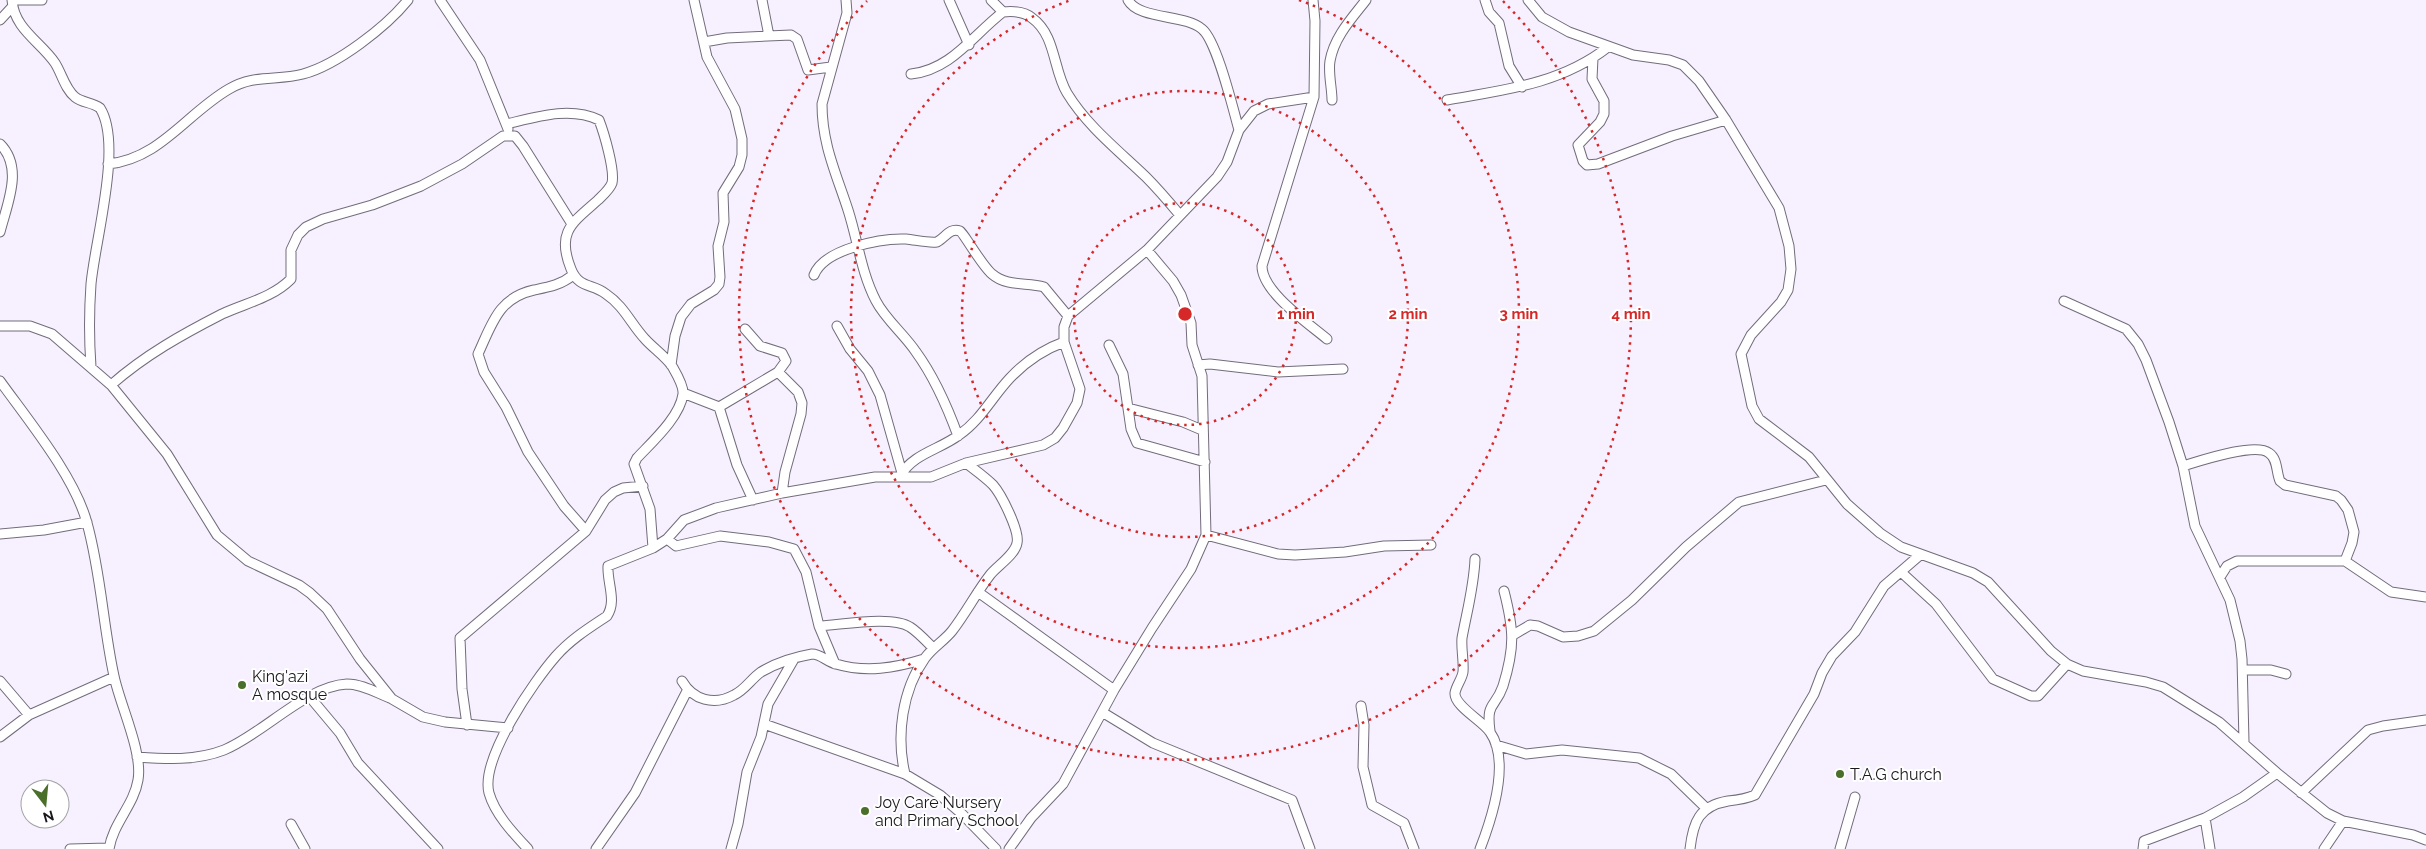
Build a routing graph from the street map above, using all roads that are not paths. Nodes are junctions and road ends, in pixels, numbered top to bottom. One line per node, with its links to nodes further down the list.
1 (42, 0): 14 (street)
2 (408, 0): 33 (street)
3 (440, 0): 29 (street)
4 (694, 0): 18 (street)
5 (762, 0): 17 (street)
6 (846, 0): 22 (street)
7 (949, 0): 19 (street)
8 (991, 0): 15 (street)
9 (1128, 0): 30 (street)
10 (1313, 0): 25 (street)
11 (1366, 0): 26 (street)
12 (1486, 0): 24 (street)
13 (1528, 0): 20 (street)
14 (12, 2): 16 (street); 33 (street)
15 (1003, 12): 19 (street); 34 (street)
16 (0, 20)
17 (769, 36): 18 (street); 22 (street)
18 (704, 42): 49 (street)
19 (968, 45): 23 (street)
20 (1608, 47): 21 (street); 28 (street)
21 (1593, 58): 24 (street); 28 (street)
22 (831, 67): 37 (street)
23 (911, 74)
24 (1522, 87): 27 (street)
25 (1314, 98): 30 (street); 46 (street)
26 (1332, 100)
27 (1447, 100)
28 (1726, 120): 65 (street)
29 (507, 124): 31 (street); 35 (street)
30 (1239, 130): 34 (street)
31 (509, 134): 35 (street); 55 (street)
32 (0, 144): 36 (street)
33 (108, 164): 51 (street)
34 (1180, 214): 38 (street)
35 (572, 224): 39 (street)
36 (0, 232)
37 (856, 246): 40 (street); 42 (street); 60 (street)
38 (1147, 250): 42 (street); 50 (street)
39 (573, 275): 49 (street); 70 (street)
40 (814, 275)
41 (2064, 301): 63 (street)
42 (1068, 316): 47 (street)
43 (0, 326): 51 (street)
44 (837, 326): 64 (street)
45 (745, 329): 53 (street)
46 (1327, 339)
47 (1064, 342): 60 (street); 62 (street)
48 (1109, 345): 58 (street)
49 (671, 365): 56 (street)
50 (1198, 365): 52 (street); 59 (street)
51 (91, 367): 55 (street)
52 (1343, 369)
53 (778, 372): 57 (street); 67 (street)
54 (0, 381): 69 (street)
55 (111, 385): 99 (street)
56 (683, 393): 57 (street); 66 (street)
57 (719, 407): 68 (street)
58 (1128, 408): 59 (street); 61 (street)
59 (1202, 430): 61 (street)
60 (958, 436): 64 (street)
61 (1206, 462): 72 (street)
62 (966, 463): 64 (street); 82 (street)
63 (2183, 466): 78 (street); 80 (street)
64 (901, 475): 67 (street)
65 (1826, 480): 76 (street); 85 (street)
66 (643, 486): 70 (street); 75 (street)
67 (782, 493): 68 (street)
68 (753, 500): 73 (street)
69 (87, 522): 71 (street); 93 (street)
70 (586, 531): 105 (street)
71 (0, 534)
72 (1206, 535): 74 (street); 96 (street)
73 (667, 539): 75 (street); 84 (street)
74 (1431, 545)
75 (653, 548): 106 (street)
76 (1920, 555): 79 (street); 90 (street)
77 (1475, 559): 107 (street)
78 (2345, 561): 80 (street); 83 (street)
79 (1901, 572): 90 (street); 116 (street)
80 (2220, 577): 91 (street)
81 (1504, 591): 85 (street)
82 (978, 592): 86 (street); 96 (street)
83 (2426, 597)
84 (819, 626): 86 (street); 89 (street)
85 (1513, 635): 107 (street)
86 (933, 648): 88 (street)
87 (794, 658): 89 (street); 97 (street); 104 (street)
88 (924, 659): 89 (street); 113 (street)
89 (835, 664)
90 (2067, 664): 109 (street)
91 (2242, 670): 92 (street); 109 (street)
92 (2286, 674)
93 (114, 676): 102 (street); 111 (street)
94 (0, 681): 102 (street)
95 (682, 681): 97 (street)
96 (1114, 690): 101 (street)
97 (687, 691): 126 (street)
98 (309, 696): 99 (street); 111 (street); 124 (street)
99 (392, 699): 105 (street)
100 (1360, 706): 131 (street)
101 (1102, 712): 129 (street); 130 (street)
102 (29, 715): 108 (street)
103 (2426, 720): 114 (street)
104 (764, 724): 113 (street); 127 (street)
105 (467, 725): 106 (street)
106 (508, 728): 125 (street)
107 (1490, 732): 110 (street)
108 (0, 737)
109 (2244, 742): 112 (street)
110 (1496, 745): 116 (street); 132 (street)
111 (137, 757): 121 (street)
112 (2277, 773): 114 (street); 117 (street)
113 (905, 774): 128 (street)
114 (2301, 793): 118 (street)
115 (1855, 797): 134 (street)
116 (1706, 808): 133 (street)
117 (2205, 818): 135 (street); 136 (street)
118 (2343, 822): 120 (street); 137 (street)
119 (291, 824): 123 (street)
120 (2426, 840)
121 (108, 848): 122 (street)
122 (72, 849)
123 (305, 849)
124 (438, 849)
125 (528, 849)
126 (596, 849)
127 (731, 849)
128 (996, 849)
129 (1009, 849)
130 (1310, 849)
131 (1414, 849)
132 (1480, 849)
133 (1690, 849)
134 (1840, 849)
135 (2143, 849)
136 (2210, 849)
137 (2324, 849)

